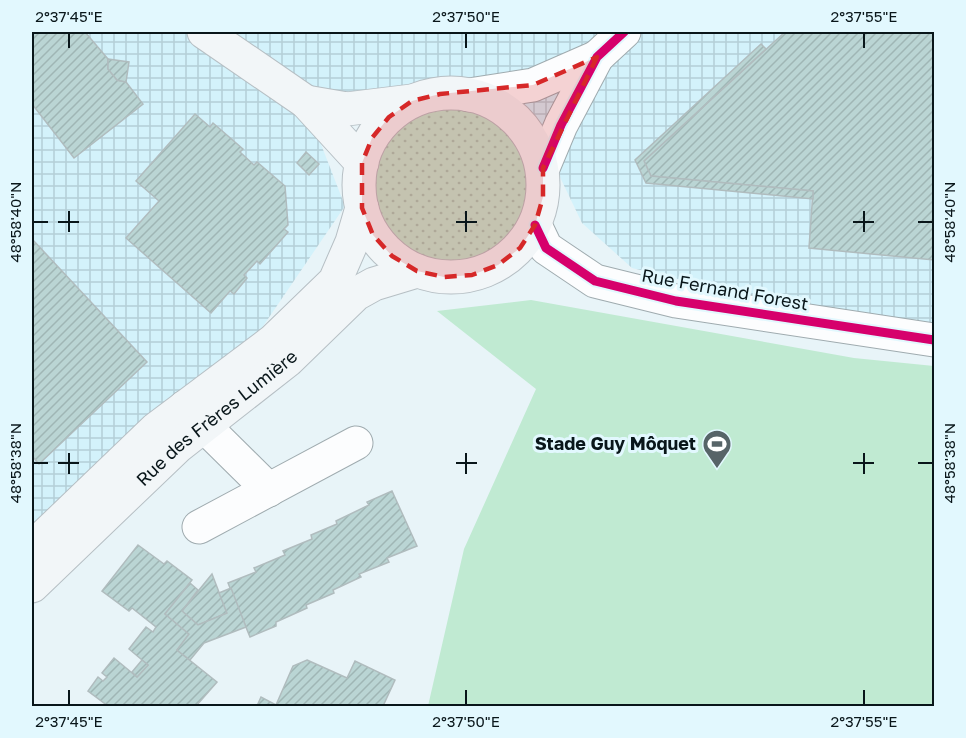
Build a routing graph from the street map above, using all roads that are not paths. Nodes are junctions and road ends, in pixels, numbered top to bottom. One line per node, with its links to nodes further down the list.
1 (624, 32): 3 (street)
2 (224, 37): 5 (main road)
3 (597, 57): 4 (street); 8 (street)
4 (469, 94): 6 (main road); 8 (main road)
5 (306, 102): 6 (main road); 7 (main road)
6 (412, 102): 7 (main road)
7 (362, 163): 9 (main road)
8 (543, 168): 10 (main road)
9 (362, 208): 11 (main road); 13 (main road, Rue des Frères Lumière)
10 (535, 225): 11 (main road); 12 (street, Rue Fernand Forest)
11 (417, 271): 13 (main road, Rue des Frères Lumière)
12 (934, 340)
13 (195, 416): 15 (street); 17 (main road, Rue des Frères Lumière); 18 (street); 19 (main road, Rue des Frères Lumière)
14 (356, 443): 15 (street)
15 (269, 490): 16 (street)
16 (199, 527)
17 (32, 548)
18 (32, 567)
19 (32, 586)

